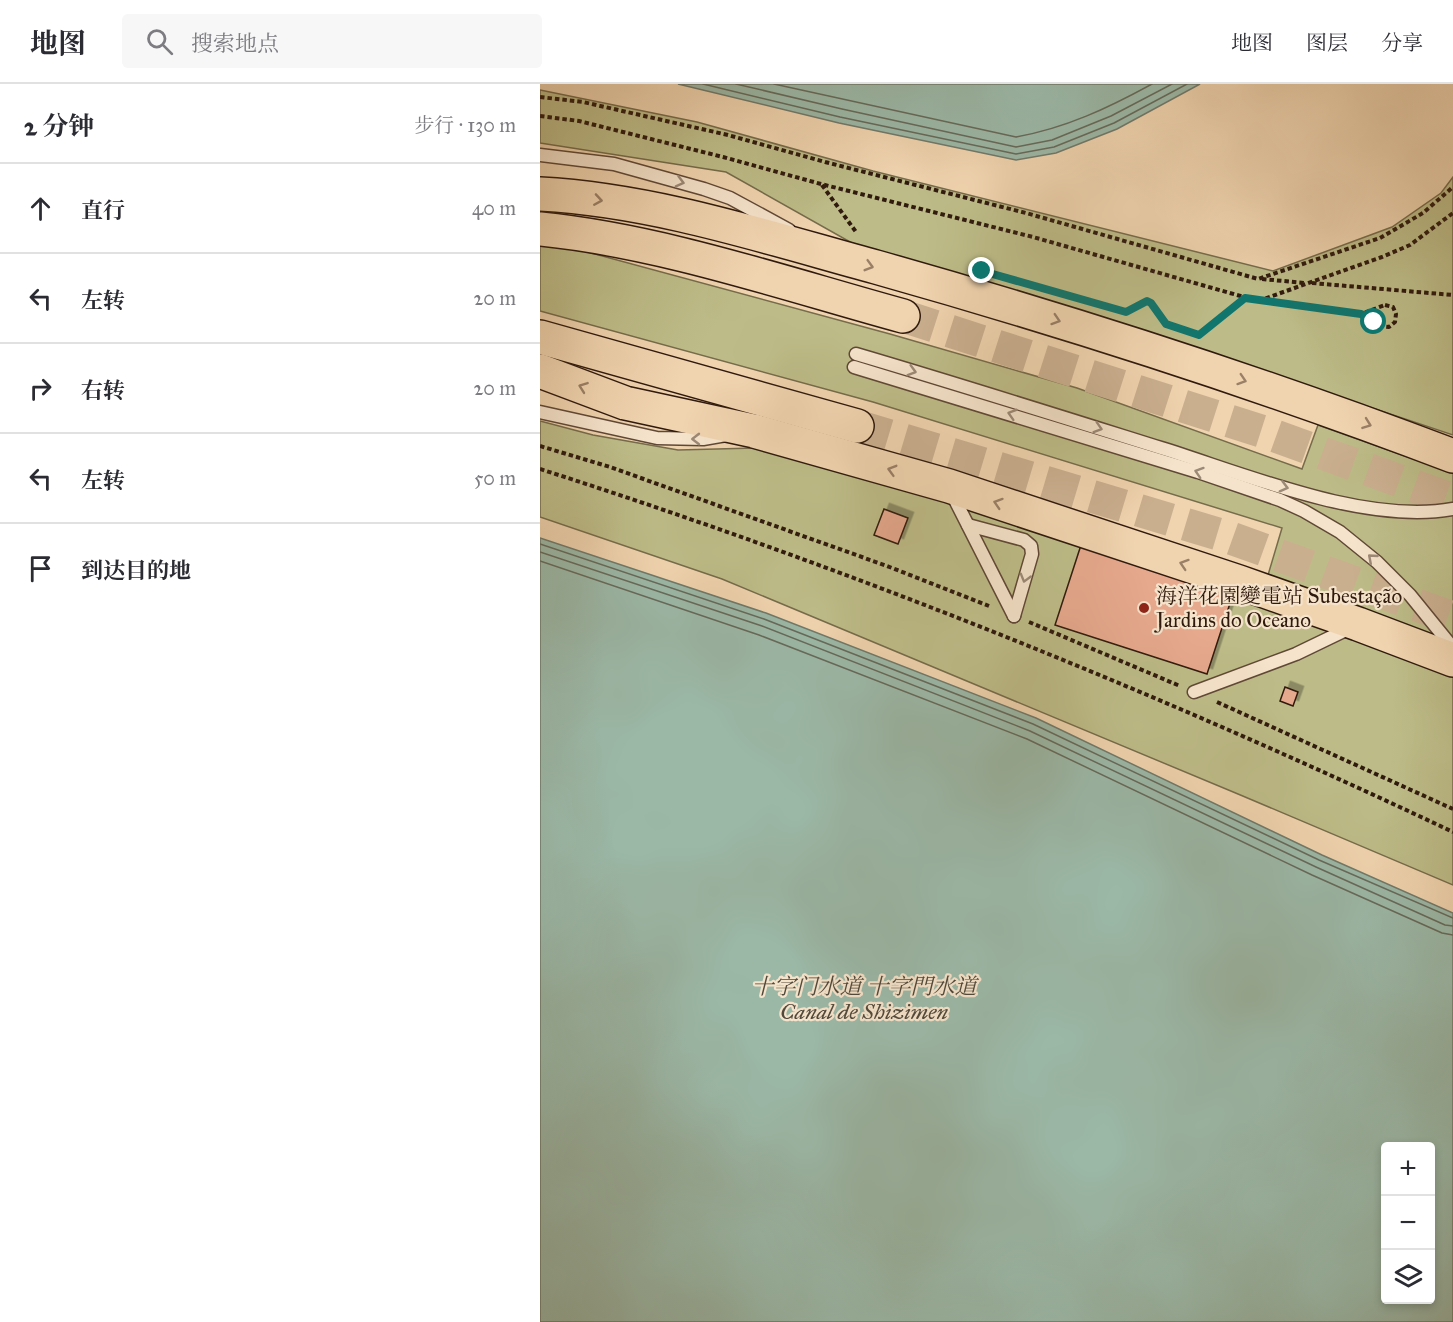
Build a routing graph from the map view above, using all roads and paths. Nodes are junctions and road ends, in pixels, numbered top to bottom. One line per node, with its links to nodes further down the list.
1 (540, 97): 13 (path)
2 (540, 116): 4 (path)
3 (540, 155): 11 (lane, one-way to 11)
4 (822, 184): 10 (path); 16 (path)
5 (1453, 187): 13 (path)
6 (540, 194): 11 (main road, one-way to 11)
7 (1453, 213): 14 (path)
8 (540, 229): 20 (main road)
9 (540, 236): 12 (lane)
10 (860, 237)
11 (833, 255): 28 (main road, one-way to 28)
12 (717, 276)
13 (1258, 279): 14 (path)
14 (1309, 283): 15 (path); 17 (path)
15 (1453, 295)
16 (1245, 298): 17 (path); 22 (path)
17 (1258, 301): 19 (path)
18 (1126, 312): 21 (path)
19 (1361, 314): 19 (path)
20 (903, 316)
21 (1177, 328)
22 (1188, 332)
23 (540, 337): 26 (main road)
24 (540, 371): 27 (main road, one-way to 24)
25 (540, 412): 27 (lane, one-way to 25)
26 (857, 426)
27 (753, 431): 30 (main road, one-way to 27)
28 (1451, 455)
29 (540, 469): 37 (path)
30 (949, 486): 32 (lane); 33 (main road, one-way to 30)
31 (1453, 509): 34 (lane, one-way to 31)
32 (968, 525): 32 (lane, one-way to 32)
33 (1358, 624): 35 (main road); 36 (lane)
34 (1453, 648)
35 (1453, 660)
36 (1194, 692)
37 (1453, 832)

